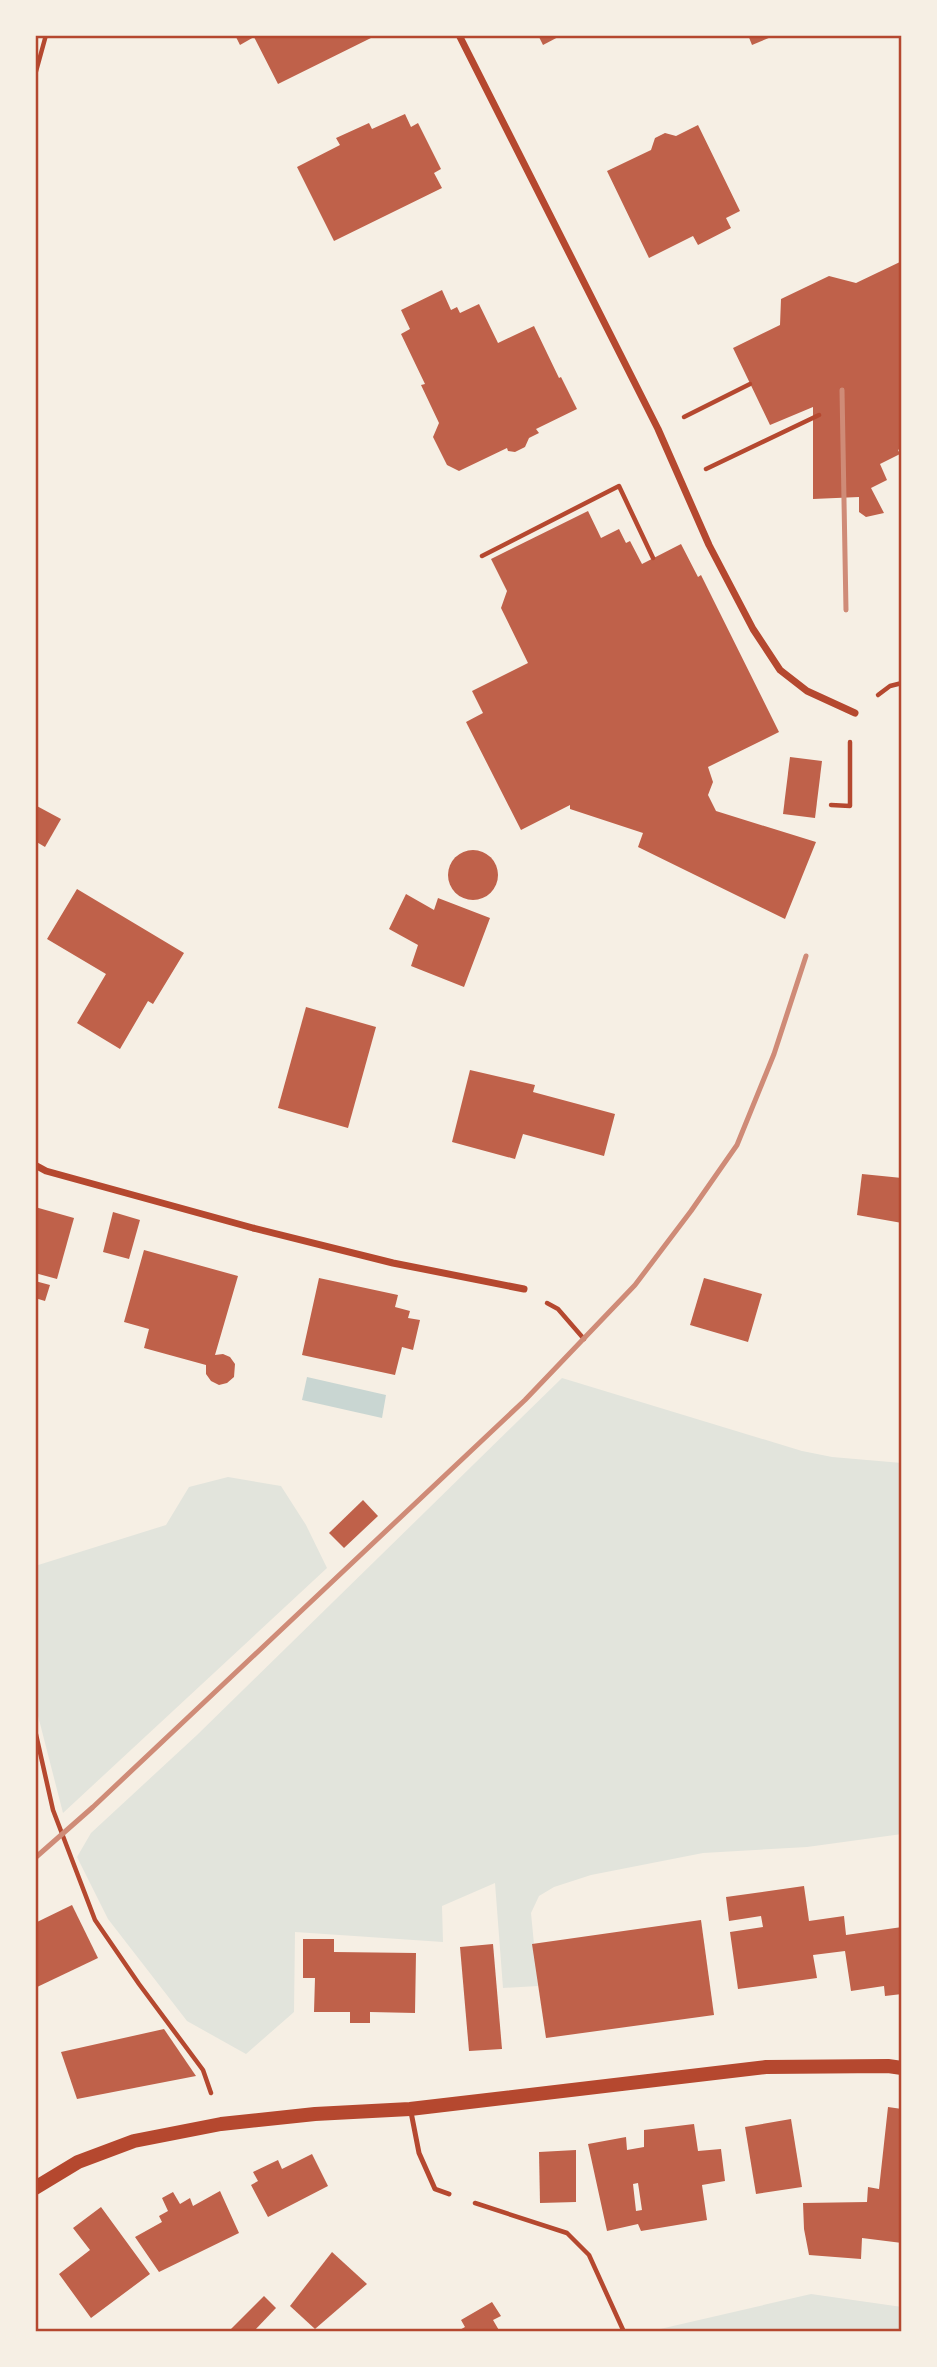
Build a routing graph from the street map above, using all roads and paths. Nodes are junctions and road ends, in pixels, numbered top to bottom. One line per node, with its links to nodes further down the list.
1 (46, 35): 3 (path)
2 (460, 35): 7 (street)
3 (35, 75)
4 (750, 384): 5 (path)
5 (702, 408)
6 (819, 415): 7 (path)
7 (682, 481): 10 (street)
8 (482, 556): 9 (path)
9 (653, 558)
10 (855, 713): 11 (path)
11 (831, 805)
12 (35, 1165): 13 (street)
13 (524, 1289)
14 (558, 1309): 15 (path)
15 (584, 1339)
16 (35, 1730): 18 (path)
17 (902, 2068): 19 (main road)
18 (207, 2081)
19 (410, 2109): 20 (main road); 21 (lane)
20 (35, 2188)
21 (449, 2193): 22 (path)
22 (624, 2332)

